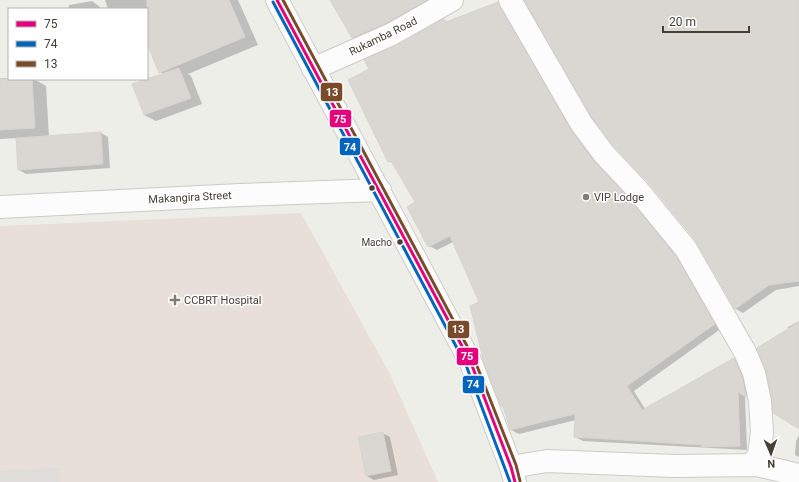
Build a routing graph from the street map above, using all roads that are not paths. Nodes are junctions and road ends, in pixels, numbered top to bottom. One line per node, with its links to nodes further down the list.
1 (277, 0): 4 (street)
2 (452, 0): 4 (street, Rukamba Road)
3 (510, 0): 7 (street)
4 (313, 68): 5 (street)
5 (380, 190): 6 (street, Makangira Street); 8 (street)
6 (0, 207)
7 (757, 466): 8 (street); 9 (street)
8 (513, 474)
9 (799, 475)

